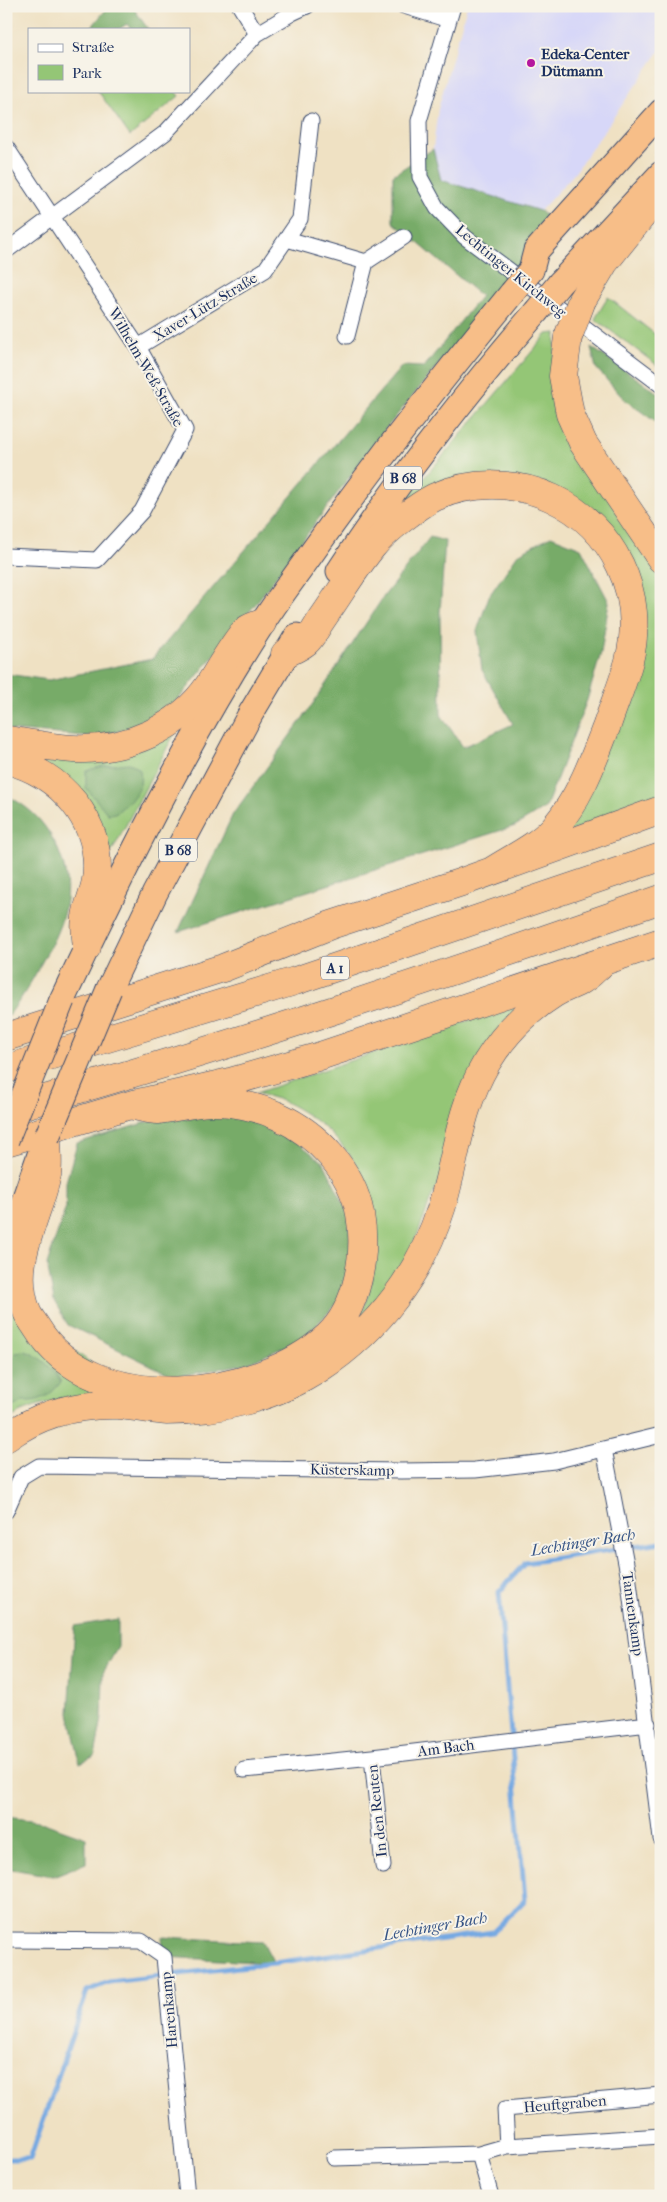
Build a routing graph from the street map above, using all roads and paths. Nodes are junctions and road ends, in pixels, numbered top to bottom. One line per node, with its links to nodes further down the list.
1 (240, 6): 5 (street)
2 (307, 6): 5 (street)
3 (404, 6): 4 (street)
4 (451, 13): 20 (street, Lechtinger Kirchweg)
5 (257, 34): 12 (street)
6 (661, 112): 17 (highway)
7 (311, 121): 14 (street, Xaver-Lütz-Straße)
8 (661, 134): 17 (highway, B 68)
9 (6, 147): 12 (street, Wilhelm-Weß-Straße)
10 (661, 174): 24 (highway, B 68, bridge)
11 (661, 192): 22 (highway, bridge)
12 (51, 216): 15 (street); 19 (street, Wilhelm-Weß-Straße)
13 (404, 237): 16 (street)
14 (287, 239): 16 (street); 19 (street, Xaver-Lütz-Straße)
15 (6, 251)
16 (366, 262): 18 (street)
17 (534, 265): 23 (highway, B 68, bridge)
18 (347, 336)
19 (138, 347): 21 (street, Wilhelm-Weß-Straße)
20 (661, 385)
21 (6, 556)
22 (661, 559)
23 (262, 623): 25 (highway); 32 (highway, B 68)
24 (285, 654): 29 (highway); 39 (highway, B 68, bridge)
25 (6, 740)
26 (6, 760): 32 (highway)
27 (661, 810): 29 (highway)
28 (661, 856): 35 (highway, A 1)
29 (492, 871): 34 (highway)
30 (661, 899): 37 (highway)
31 (661, 942): 33 (highway)
32 (87, 947): 38 (highway, B 68, bridge)
33 (601, 964): 36 (highway); 42 (highway)
34 (6, 1037)
35 (6, 1069)
36 (130, 1105): 38 (highway); 39 (highway)
37 (6, 1110)
38 (6, 1141)
39 (44, 1145): 40 (highway, B 68)
40 (6, 1252)
41 (661, 1435): 43 (street, Küsterskamp)
42 (6, 1438)
43 (604, 1449): 44 (street, Küsterskamp); 45 (street, Tannenkamp)
44 (6, 1511)
45 (648, 1724): 46 (street, Am Bach); 48 (street, Tannenkamp)
46 (372, 1757): 47 (street, Am Bach); 49 (street, In den Reuten)
47 (244, 1770)
48 (661, 1839)
49 (383, 1866)
50 (6, 1940): 56 (street, Harenkamp)
51 (661, 2095): 53 (street, Heuftgraben)
52 (661, 2136): 53 (street)
53 (507, 2146): 54 (street)
54 (479, 2154): 55 (street); 57 (street)
55 (334, 2158)
56 (187, 2196)
57 (491, 2196)

